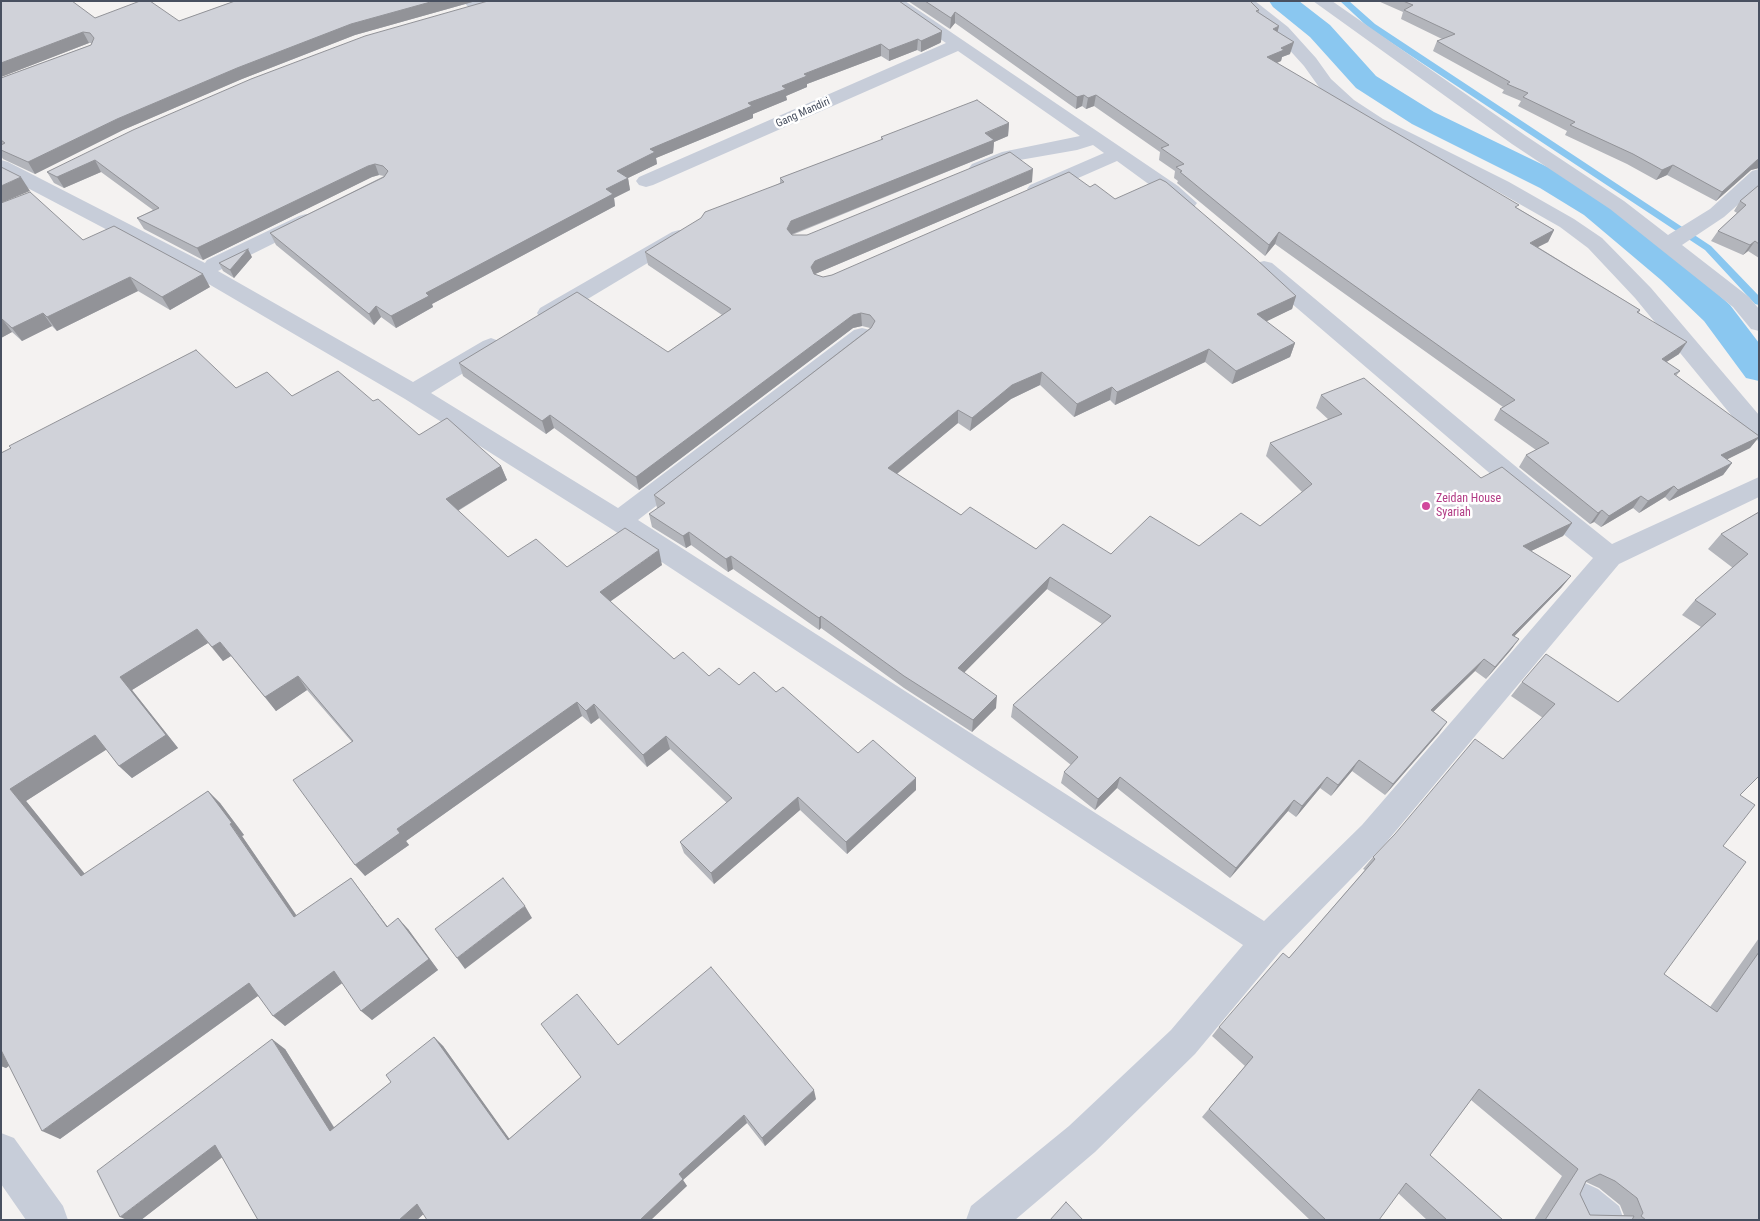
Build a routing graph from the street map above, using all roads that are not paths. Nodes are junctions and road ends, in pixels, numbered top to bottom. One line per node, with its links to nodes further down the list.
1 (893, 1): 4 (street)
2 (1244, 1): 23 (street)
3 (1323, 2): 15 (street)
4 (960, 44): 5 (street); 10 (street, Gang Mandiri)
5 (1093, 138): 6 (street); 8 (street)
6 (1117, 154): 11 (street); 13 (street)
7 (1, 166): 17 (street)
8 (964, 174)
9 (1759, 175): 15 (street)
10 (646, 181)
11 (1016, 198)
12 (327, 209): 17 (street)
13 (1201, 215)
14 (695, 226): 18 (street)
15 (1679, 238): 19 (street)
16 (1246, 253): 26 (street)
17 (203, 272): 22 (street)
18 (530, 323)
19 (1759, 324)
20 (862, 335): 25 (street)
21 (505, 338): 22 (street)
22 (413, 393): 25 (street)
23 (1759, 432)
24 (1759, 486): 26 (street)
25 (619, 521): 27 (street)
26 (1610, 558): 27 (street)
27 (1267, 942): 30 (street)
28 (6, 1170): 29 (street)
29 (49, 1220)
30 (985, 1220)

